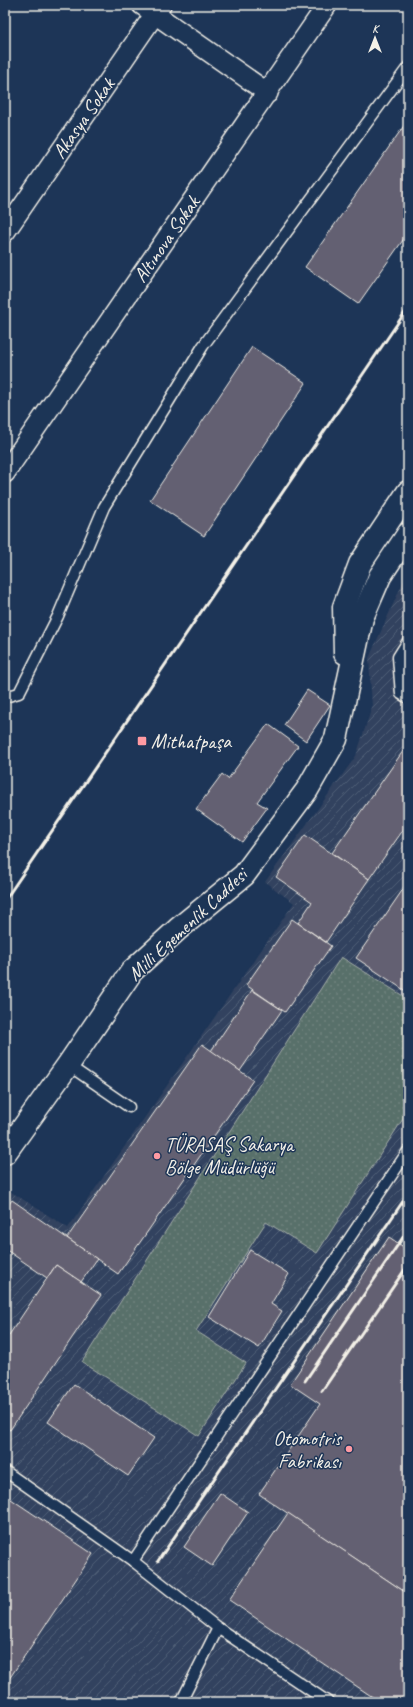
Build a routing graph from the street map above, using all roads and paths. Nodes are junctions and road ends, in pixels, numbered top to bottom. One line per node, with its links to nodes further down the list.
1 (328, 5): 4 (street, Altınova Sokak)
2 (153, 8): 4 (street); 5 (street, Akasya Sokak)
3 (408, 67): 11 (lane)
4 (268, 93): 6 (street, Altınova Sokak)
5 (5, 232)
6 (5, 472)
7 (408, 492): 10 (main road, Milli Egemenlik Caddesi)
8 (408, 534): 10 (main road, Milli Egemenlik Caddesi)
9 (408, 641): 12 (lane)
10 (346, 686): 13 (main road, Milli Egemenlik Caddesi)
11 (5, 697)
12 (408, 698)
13 (68, 1065): 14 (lane); 16 (main road, Milli Egemenlik Caddesi)
14 (129, 1107)
15 (408, 1151): 18 (lane)
16 (5, 1153)
17 (5, 1471): 18 (lane)
18 (133, 1561): 19 (lane)
19 (218, 1628): 20 (lane); 21 (lane)
20 (181, 1702)
21 (328, 1702)

